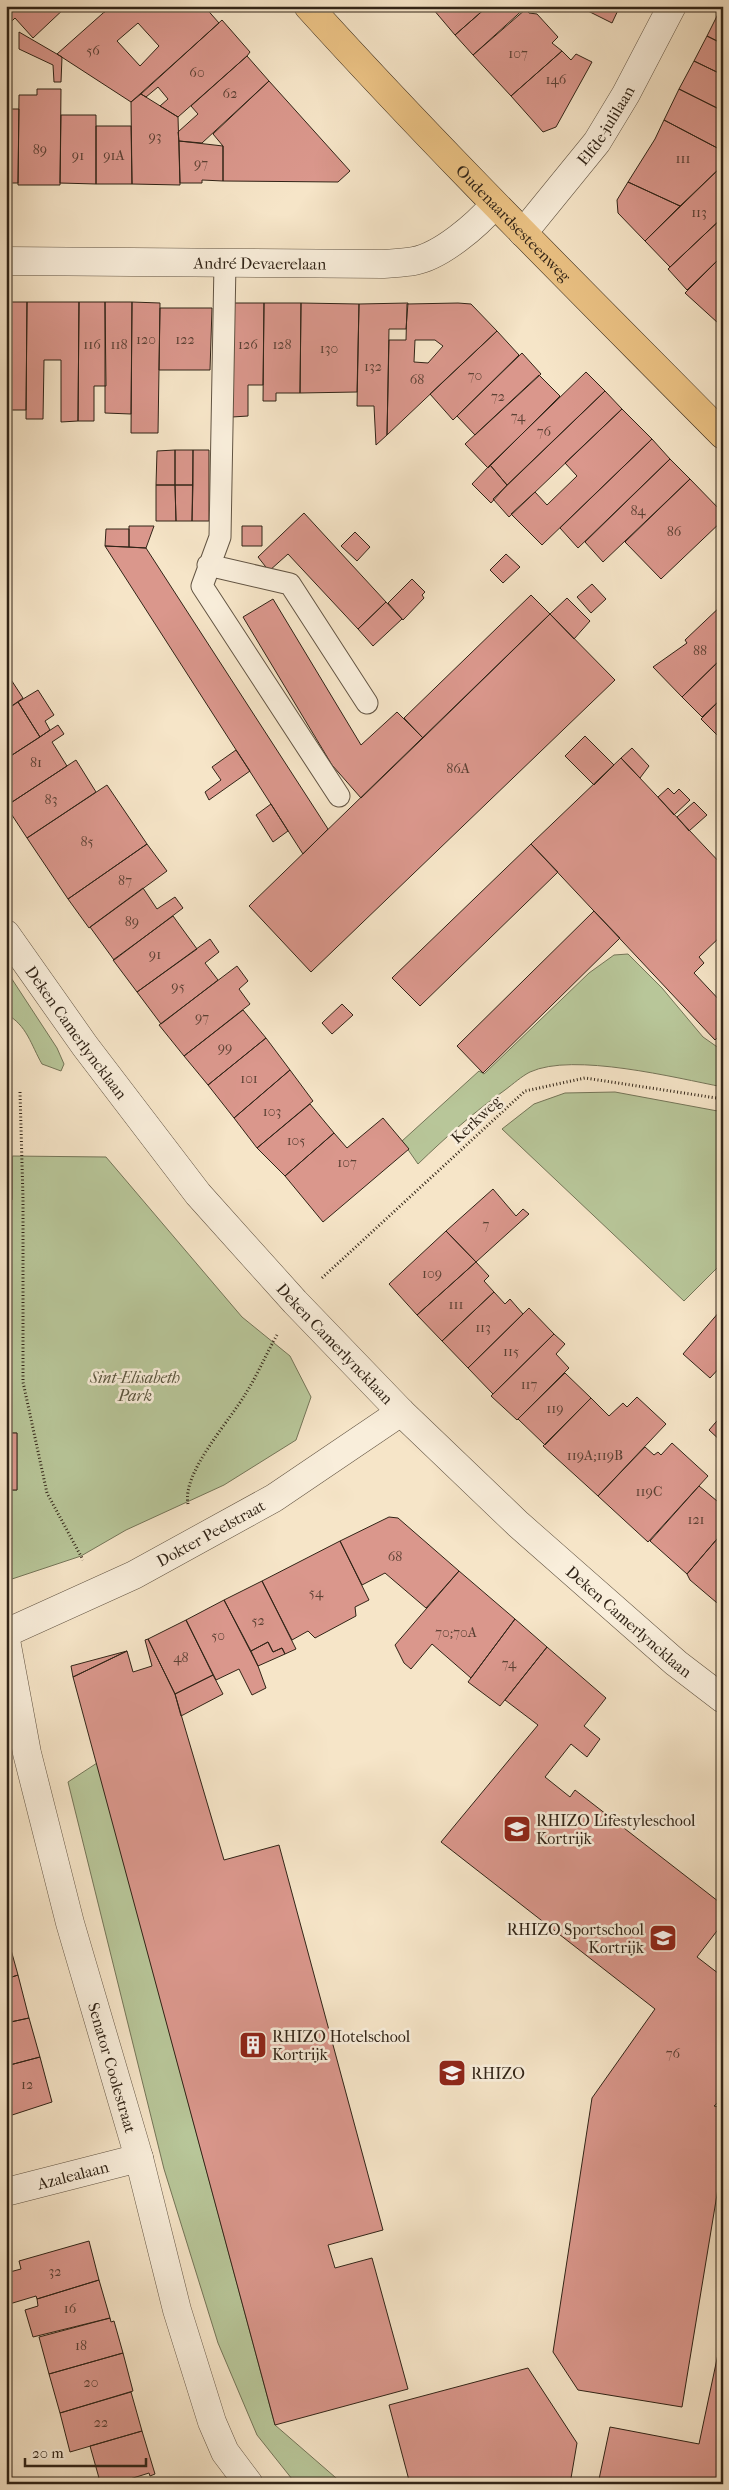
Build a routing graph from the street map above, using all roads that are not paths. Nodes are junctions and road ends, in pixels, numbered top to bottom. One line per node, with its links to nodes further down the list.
1 (308, 6): 3 (main road, Oudenaardsesteenweg)
2 (672, 6): 4 (street, Elfde-julilaan)
3 (494, 205): 4 (main road, Oudenaardsesteenweg); 6 (street, André Devaerelaan)
4 (523, 232): 7 (main road, Oudenaardsesteenweg)
5 (6, 261): 6 (street, André Devaerelaan)
6 (225, 263): 8 (lane)
7 (723, 435)
8 (208, 565): 9 (lane); 10 (lane)
9 (368, 703)
10 (339, 796)
11 (6, 934): 12 (street, Deken Camerlyncklaan)
12 (401, 1412): 13 (street, Dokter Peelstraat); 15 (street, Deken Camerlyncklaan)
13 (6, 1633)
14 (6, 1640): 16 (street, Senator Coolestraat)
15 (723, 1699)
16 (139, 2158): 17 (street, Azalealaan); 18 (street, Senator Coolestraat)
17 (6, 2192)
18 (249, 2484)

